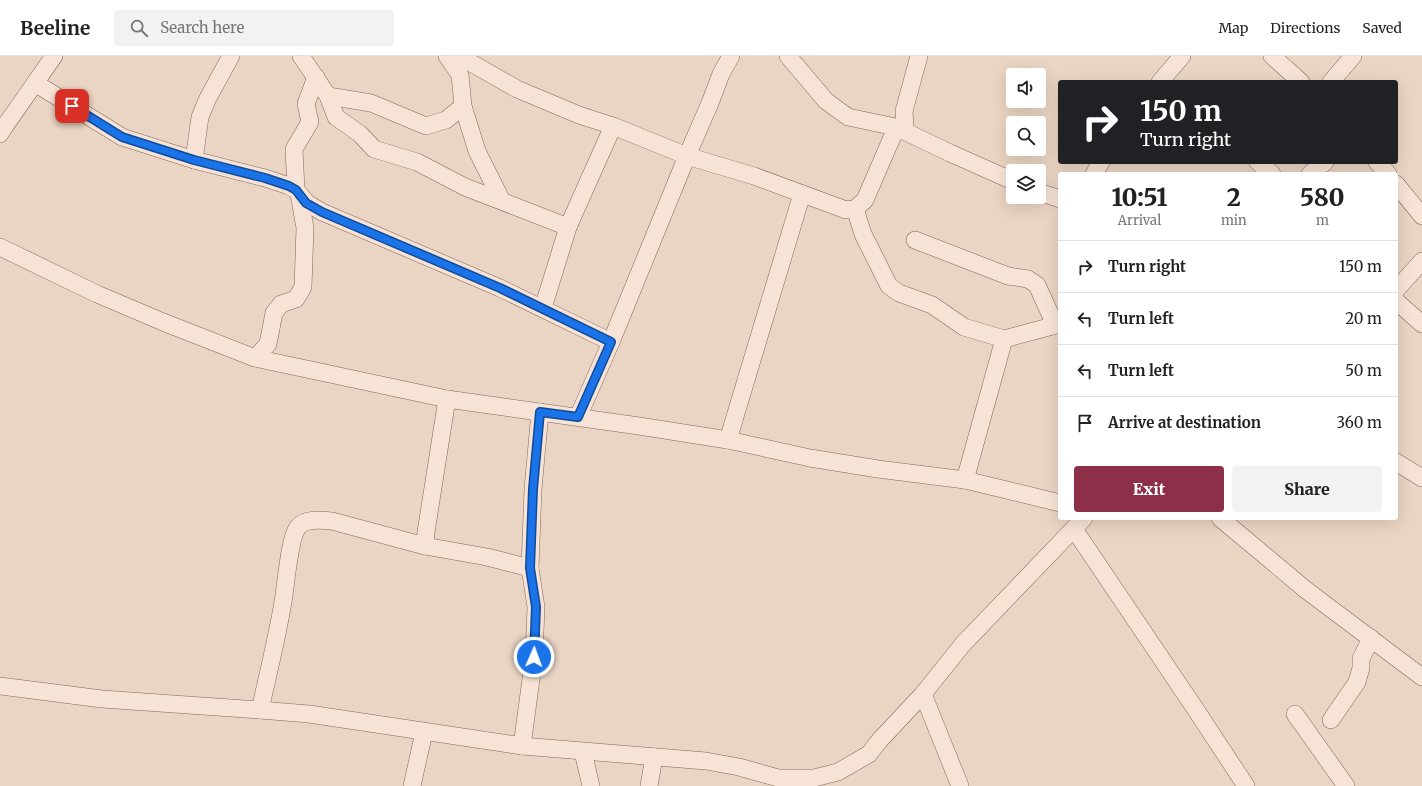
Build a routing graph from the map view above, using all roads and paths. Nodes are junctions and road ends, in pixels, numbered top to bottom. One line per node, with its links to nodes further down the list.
1 (54, 56): 16 (street)
2 (231, 56): 23 (street)
3 (301, 56): 12 (street)
4 (447, 56): 18 (street)
5 (459, 56): 19 (street)
6 (731, 56): 22 (street)
7 (788, 56): 20 (street)
8 (919, 56): 20 (street)
9 (1182, 56): 13 (street)
10 (1272, 56): 14 (street)
11 (1353, 56): 15 (street)
12 (316, 77): 17 (street); 32 (street)
13 (1165, 80)
14 (1299, 80)
15 (1333, 80)
16 (35, 83): 21 (street); 23 (street)
17 (328, 96): 18 (street); 36 (street)
18 (463, 106): 36 (street)
19 (613, 126): 22 (street); 39 (street)
20 (905, 129): 30 (street); 37 (street)
21 (0, 134)
22 (687, 156): 33 (street); 49 (street)
23 (194, 160): 32 (street)
24 (1260, 164): 27 (street)
25 (1322, 164): 28 (street)
26 (1379, 164): 29 (street)
27 (1270, 172)
28 (1312, 172)
29 (1386, 172)
30 (1006, 178)
31 (1398, 186): 38 (street)
32 (297, 192): 45 (street); 50 (street)
33 (802, 194): 37 (street); 54 (street)
34 (1046, 194): 35 (street)
35 (1058, 198)
36 (502, 201): 39 (street)
37 (855, 209): 48 (street)
38 (1422, 216)
39 (568, 227): 45 (street)
40 (915, 240): 46 (street)
41 (0, 247): 50 (street)
42 (1422, 261): 43 (street)
43 (1398, 288)
44 (1398, 303): 47 (street)
45 (543, 308): 49 (street)
46 (1057, 324): 48 (street)
47 (1422, 324)
48 (1004, 339): 57 (street)
49 (611, 342): 53 (street)
50 (255, 358): 51 (street)
51 (447, 399): 52 (street); 61 (street)
52 (540, 412): 53 (street); 62 (street)
53 (578, 417): 54 (street)
54 (728, 440): 57 (street)
55 (1398, 463): 56 (street)
56 (1422, 478)
57 (965, 480): 58 (street)
58 (1058, 503)
59 (1222, 520): 63 (street)
60 (1079, 523): 66 (street); 80 (street)
61 (425, 546): 62 (street); 67 (street)
62 (530, 568): 71 (street)
63 (1371, 638): 64 (street); 69 (street)
64 (1422, 677)
65 (0, 686): 67 (street)
66 (923, 694): 75 (street); 79 (street)
67 (260, 710): 70 (street)
68 (1295, 714): 81 (street)
69 (1331, 720)
70 (424, 732): 71 (street); 76 (street)
71 (522, 746): 72 (street)
72 (583, 752): 73 (street); 77 (street)
73 (654, 757): 74 (street); 78 (street)
74 (758, 779): 75 (street)
75 (815, 782)
76 (412, 786)
77 (591, 786)
78 (649, 786)
79 (960, 786)
80 (1246, 786)
81 (1346, 786)

